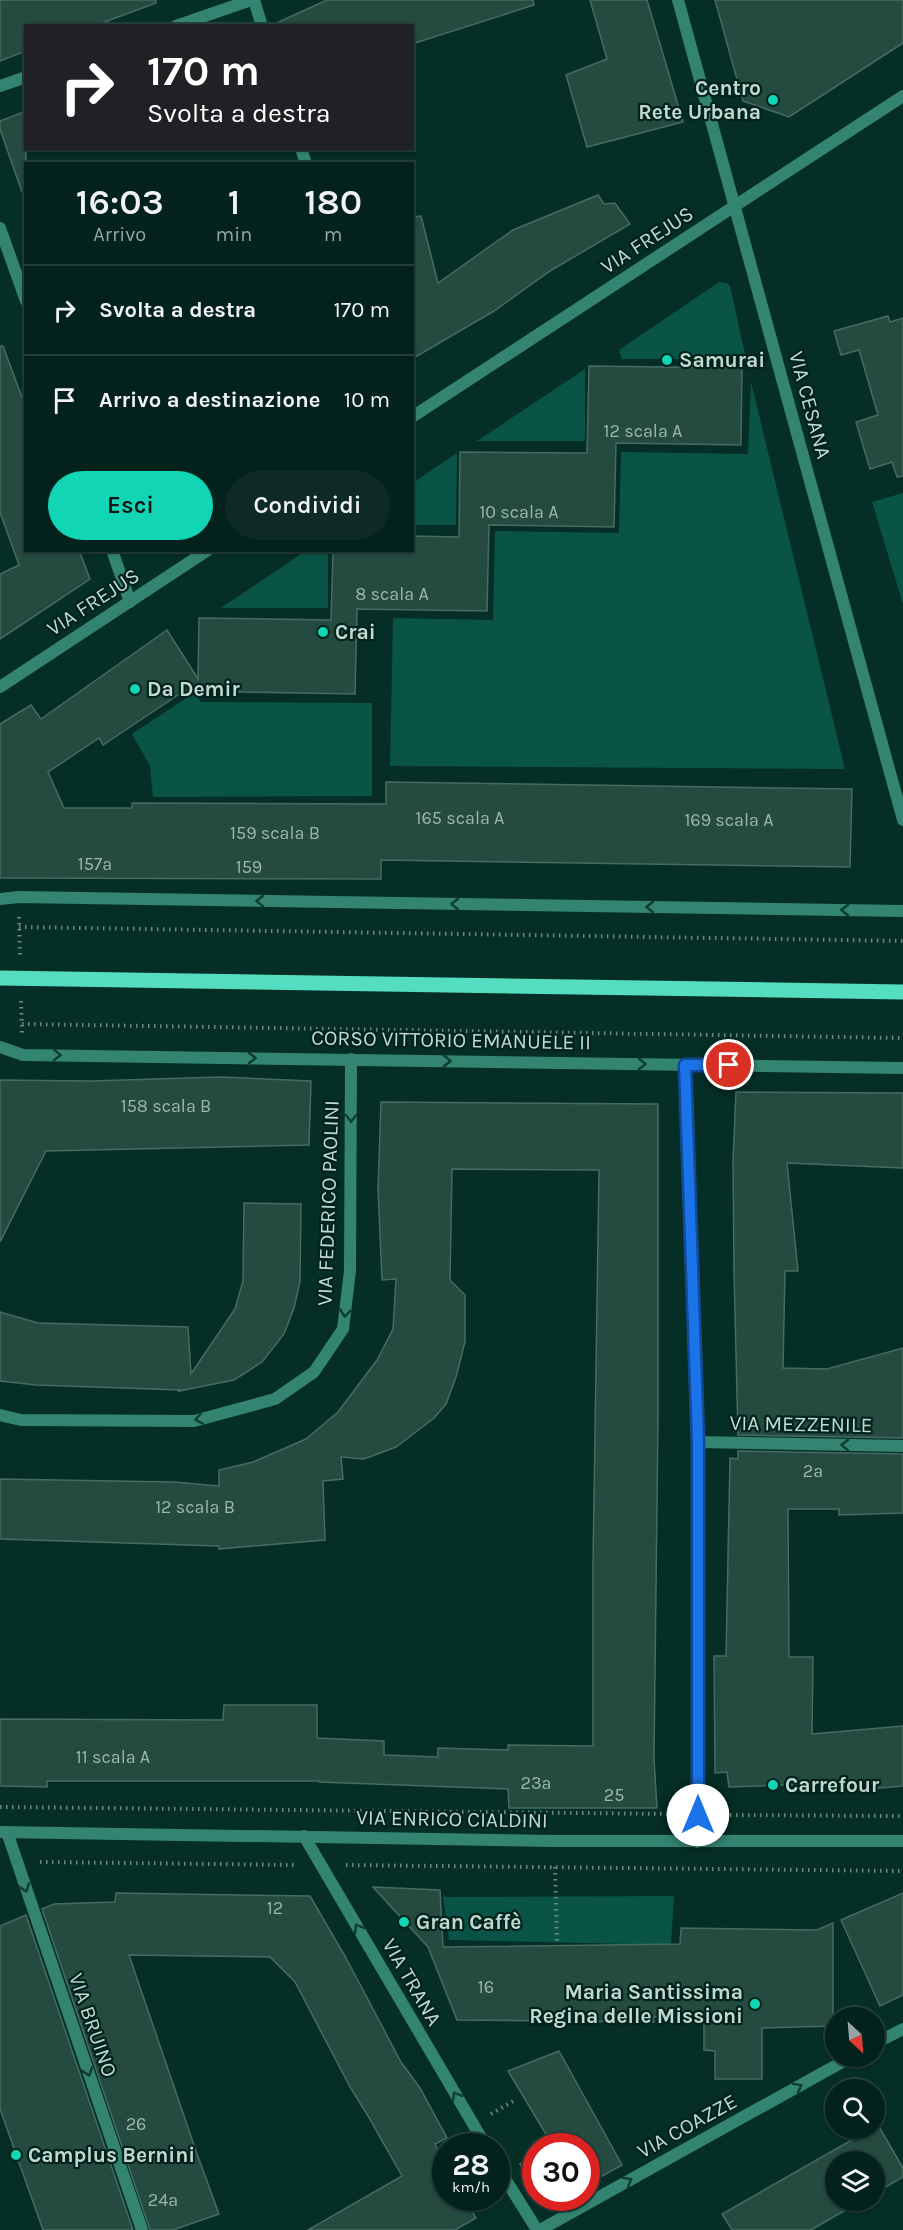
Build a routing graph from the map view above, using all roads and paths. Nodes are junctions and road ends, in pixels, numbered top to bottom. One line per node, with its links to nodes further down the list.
1 (252, 0): 3 (street); 4 (street)
2 (678, 0): 8 (street, VIA CESANA)
3 (182, 24)
4 (261, 24)
5 (24, 78): 6 (street)
6 (0, 86)
7 (903, 96): 8 (street, VIA FREJUS)
8 (735, 206): 11 (street, VIA FREJUS); 16 (street, VIA CESANA)
9 (0, 228): 10 (street)
10 (24, 296)
11 (414, 416)
12 (113, 552): 14 (street)
13 (205, 552): 14 (street, VIA FREJUS)
14 (130, 602): 15 (street, VIA FREJUS)
15 (0, 687)
16 (903, 820)
17 (0, 899): 18 (street, one-way to 17)
18 (903, 911)
19 (903, 941): 21 (path)
20 (0, 978): 21 (main road)
21 (21, 978): 22 (main road)
22 (903, 992)
23 (22, 1024): 24 (path)
24 (903, 1038)
25 (0, 1047): 26 (street, CORSO VITTORIO EMANUELE II, one-way to 26)
26 (351, 1059): 27 (street, CORSO VITTORIO EMANUELE II, one-way to 27); 29 (street, VIA FEDERICO PAOLINI, one-way to 29)
27 (685, 1065): 28 (street, CORSO VITTORIO EMANUELE II); 30 (street)
28 (903, 1068)
29 (0, 1415)
30 (698, 1442): 31 (street, VIA MEZZENILE, one-way to 30); 33 (street)
31 (903, 1446)
32 (0, 1807): 33 (path)
33 (698, 1815): 34 (path); 39 (street)
34 (903, 1816)
35 (3, 1832): 36 (street, VIA ENRICO CIALDINI); 40 (street, VIA BRUINO)
36 (304, 1836): 37 (street, VIA ENRICO CIALDINI); 41 (street, VIA TRANA)
37 (555, 1841): 39 (street, VIA ENRICO CIALDINI); 42 (path)
38 (903, 1841): 39 (street, VIA ENRICO CIALDINI)
39 (697, 1842)
40 (16, 1861): 41 (path); 50 (street, VIA BRUINO, one-way to 50)
41 (321, 1865): 42 (path); 48 (street, VIA TRANA, one-way to 41)
42 (555, 1868): 43 (path); 44 (path)
43 (903, 1871)
44 (557, 1941)
45 (903, 2029): 46 (street)
46 (885, 2038)
47 (833, 2067): 51 (street, VIA COAZZE, one-way to 47)
48 (478, 2133)
49 (510, 2186): 51 (street)
50 (142, 2230)
51 (538, 2230)

